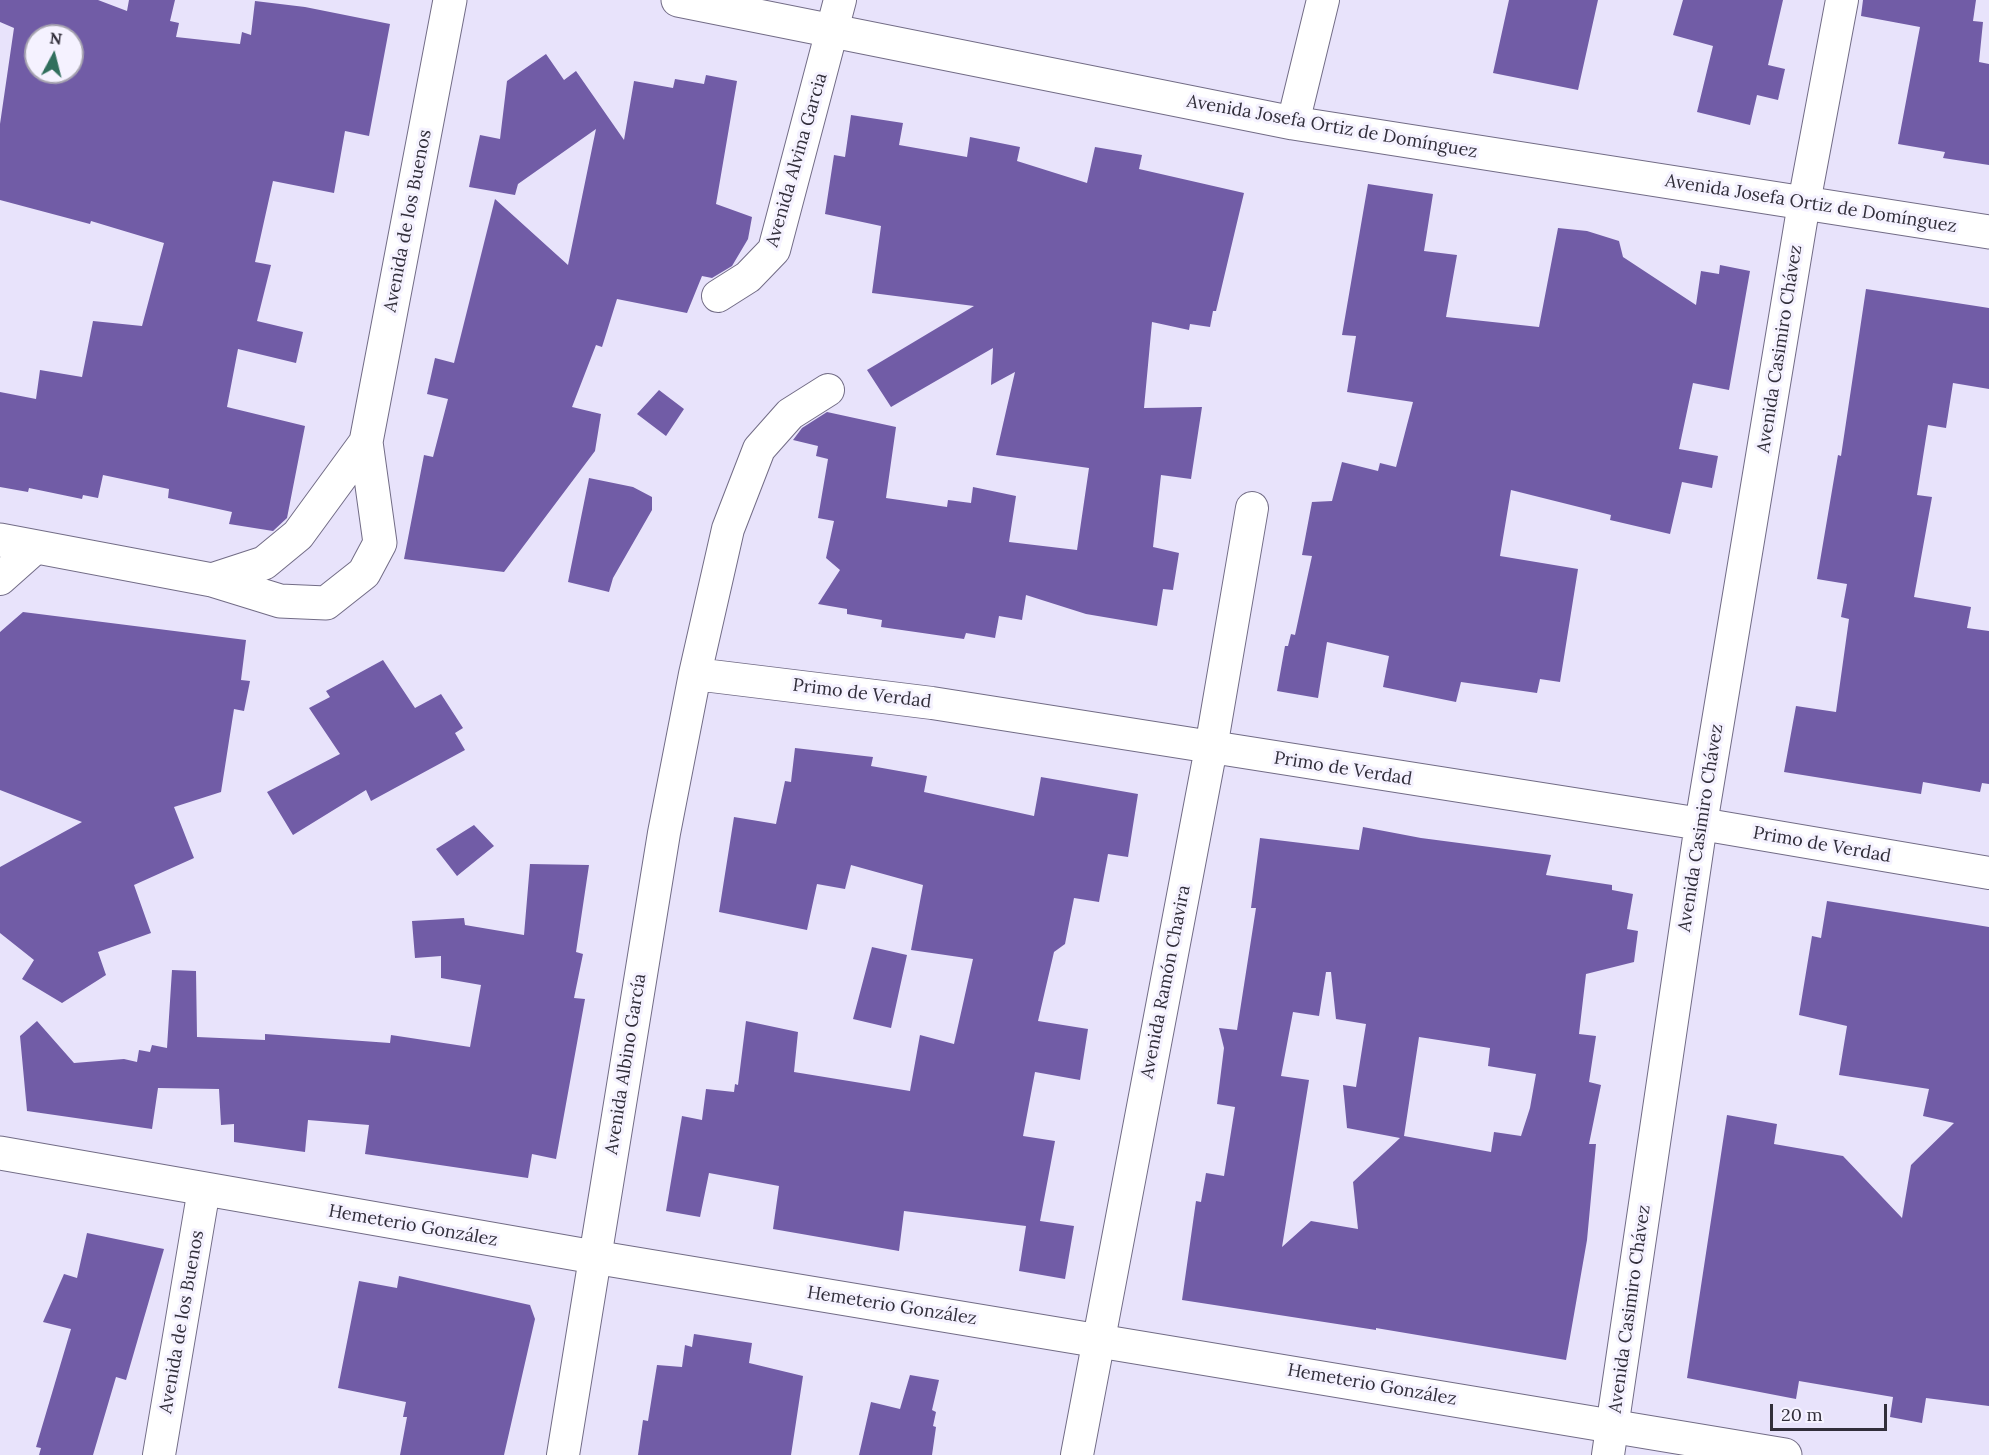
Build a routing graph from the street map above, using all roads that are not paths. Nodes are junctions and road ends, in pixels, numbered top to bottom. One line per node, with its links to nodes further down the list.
1 (450, 0): 12 (street, Avenida de los Buenos)
2 (678, 0): 6 (street, Avenida Josefa Ortiz de Domínguez)
3 (840, 0): 6 (street, Avenida Alvina Garcia)
4 (1323, 0): 7 (street)
5 (1842, 0): 8 (street, Avenida Casimiro Chávez)
6 (833, 32): 7 (street, Avenida Josefa Ortiz de Domínguez); 10 (street, Avenida Alvina Garcia)
7 (1293, 123): 8 (street, Avenida Josefa Ortiz de Domínguez)
8 (1804, 203): 9 (street, Avenida Josefa Ortiz de Domínguez); 20 (street, Avenida Casimiro Chávez)
9 (1989, 232)
10 (718, 296)
11 (828, 390): 18 (street)
12 (366, 442): 17 (street, Avenida de los Buenos); 17 (street, Avenida de los Buenos)
13 (1252, 508): 19 (street, Avenida Ramón Chavira)
14 (0, 540): 15 (street)
15 (36, 547): 16 (street); 17 (street)
16 (0, 579)
17 (212, 580)
18 (695, 674): 19 (street, Primo de Verdad); 24 (street, Avenida Albino García)
19 (1211, 748): 20 (street, Primo de Verdad); 25 (street, Avenida Ramón Chavira)
20 (1701, 824): 21 (street, Primo de Verdad); 26 (street, Avenida Casimiro Chávez)
21 (1989, 873)
22 (0, 1153): 23 (street, Hemeterio González)
23 (204, 1190): 24 (street, Hemeterio González); 27 (street, Avenida de los Buenos)
24 (594, 1257): 25 (street, Hemeterio González); 28 (street, Avenida Albino García)
25 (1098, 1339): 26 (street, Hemeterio González); 29 (street, Avenida Ramón Chavira)
26 (1611, 1440): 30 (street, Hemeterio González)
27 (159, 1455)
28 (563, 1455)
29 (1077, 1455)
30 (1785, 1455)

